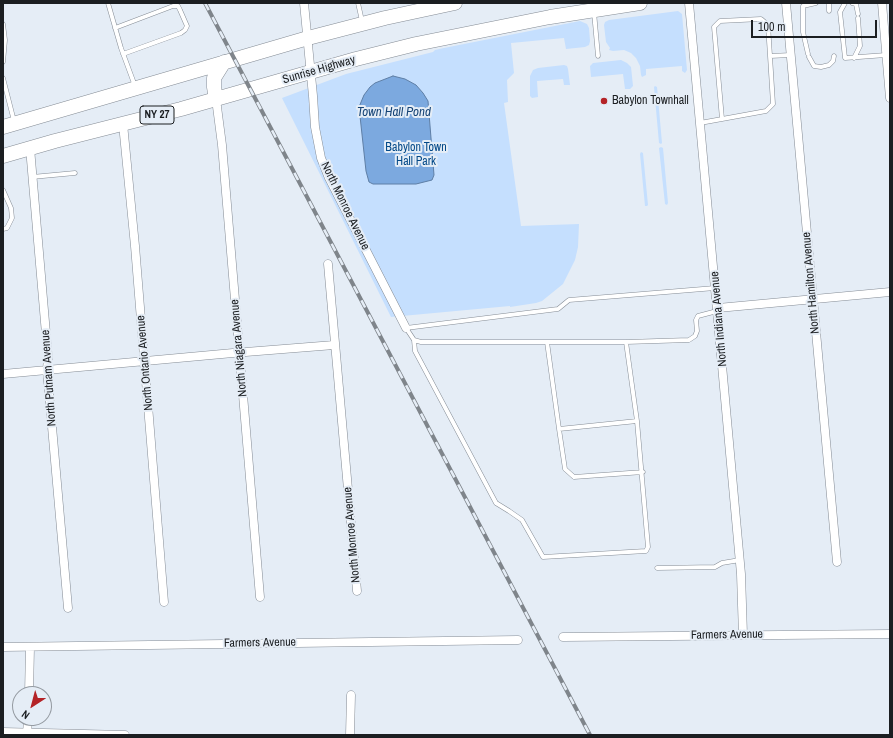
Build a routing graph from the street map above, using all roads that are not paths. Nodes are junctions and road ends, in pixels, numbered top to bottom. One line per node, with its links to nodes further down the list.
1 (108, 3): 18 (lane)
2 (304, 3): 19 (street, North Monroe Avenue)
3 (358, 3): 17 (lane)
4 (455, 3): 13 (highway)
5 (640, 3): 14 (highway, Sunrise Highway / NY 27)
6 (689, 3): 37 (street, North Indiana Avenue)
7 (786, 3): 22 (street, North Hamilton Avenue)
8 (816, 3): 25 (lane)
9 (829, 3): 15 (lane)
10 (845, 3): 26 (lane)
11 (852, 3): 26 (lane)
12 (882, 3): 20 (street)
13 (439, 5): 17 (highway)
14 (594, 6): 23 (lane); 30 (highway, Sunrise Highway / NY 27)
15 (829, 11)
16 (3, 24): 28 (lane)
17 (362, 24): 19 (highway)
18 (115, 28): 21 (lane); 21 (lane)
19 (308, 38): 29 (highway); 30 (street, North Monroe Avenue)
20 (887, 44): 27 (street)
21 (123, 54): 33 (lane)
22 (791, 55): 24 (lane); 49 (street, North Hamilton Avenue)
23 (598, 56)
24 (770, 56): 36 (lane); 36 (lane)
25 (834, 56)
26 (854, 58): 27 (lane)
27 (888, 60): 32 (street)
28 (3, 62)
29 (224, 62): 33 (highway); 35 (highway)
30 (311, 72): 35 (highway, Sunrise Highway / NY 27); 51 (street, North Monroe Avenue)
31 (3, 78): 39 (lane)
32 (889, 78): 34 (street)
33 (135, 88): 39 (highway)
34 (890, 98)
35 (216, 99): 38 (highway, Sunrise Highway / NY 27); 56 (street, North Niagara Avenue)
36 (722, 119): 37 (lane)
37 (700, 123): 47 (street, North Indiana Avenue)
38 (123, 124): 40 (highway, Sunrise Highway / NY 27); 57 (street, North Ontario Avenue)
39 (9, 125)
40 (30, 148): 41 (highway, Sunrise Highway / NY 27); 43 (street, North Putnam Avenue)
41 (3, 156)
42 (75, 173): 43 (lane)
43 (32, 177): 58 (street, North Putnam Avenue)
44 (3, 190): 45 (lane)
45 (3, 229)
46 (328, 264): 55 (street, North Monroe Avenue)
47 (716, 288): 50 (street, North Indiana Avenue); 51 (lane)
48 (890, 292): 49 (street)
49 (813, 299): 50 (street); 64 (street, North Hamilton Avenue)
50 (718, 309): 54 (lane); 63 (street, North Indiana Avenue)
51 (406, 328): 52 (lane)
52 (414, 340): 53 (lane); 62 (lane)
53 (547, 342): 54 (lane); 61 (lane)
54 (626, 342): 60 (lane)
55 (334, 345): 56 (street); 66 (street, North Monroe Avenue)
56 (240, 352): 57 (street); 67 (street, North Niagara Avenue)
57 (144, 361): 58 (street); 68 (street, North Ontario Avenue)
58 (47, 370): 59 (street); 69 (street, North Putnam Avenue)
59 (3, 374)
60 (637, 421): 61 (lane); 62 (lane)
61 (559, 429): 62 (lane)
62 (643, 472)
63 (740, 560): 65 (lane); 71 (street, North Indiana Avenue)
64 (837, 562)
65 (658, 568)
66 (357, 591)
67 (260, 597)
68 (164, 602)
69 (68, 608)
70 (890, 634): 71 (street, Farmers Avenue)
71 (742, 635): 72 (street, Farmers Avenue)
72 (563, 637)
73 (518, 640): 75 (street, Farmers Avenue)
74 (3, 647): 75 (street, Farmers Avenue)
75 (30, 647): 76 (street)
76 (29, 686)
77 (351, 695): 81 (street)
78 (3, 732): 79 (street)
79 (27, 734): 80 (street)
80 (125, 735)
81 (350, 735)

